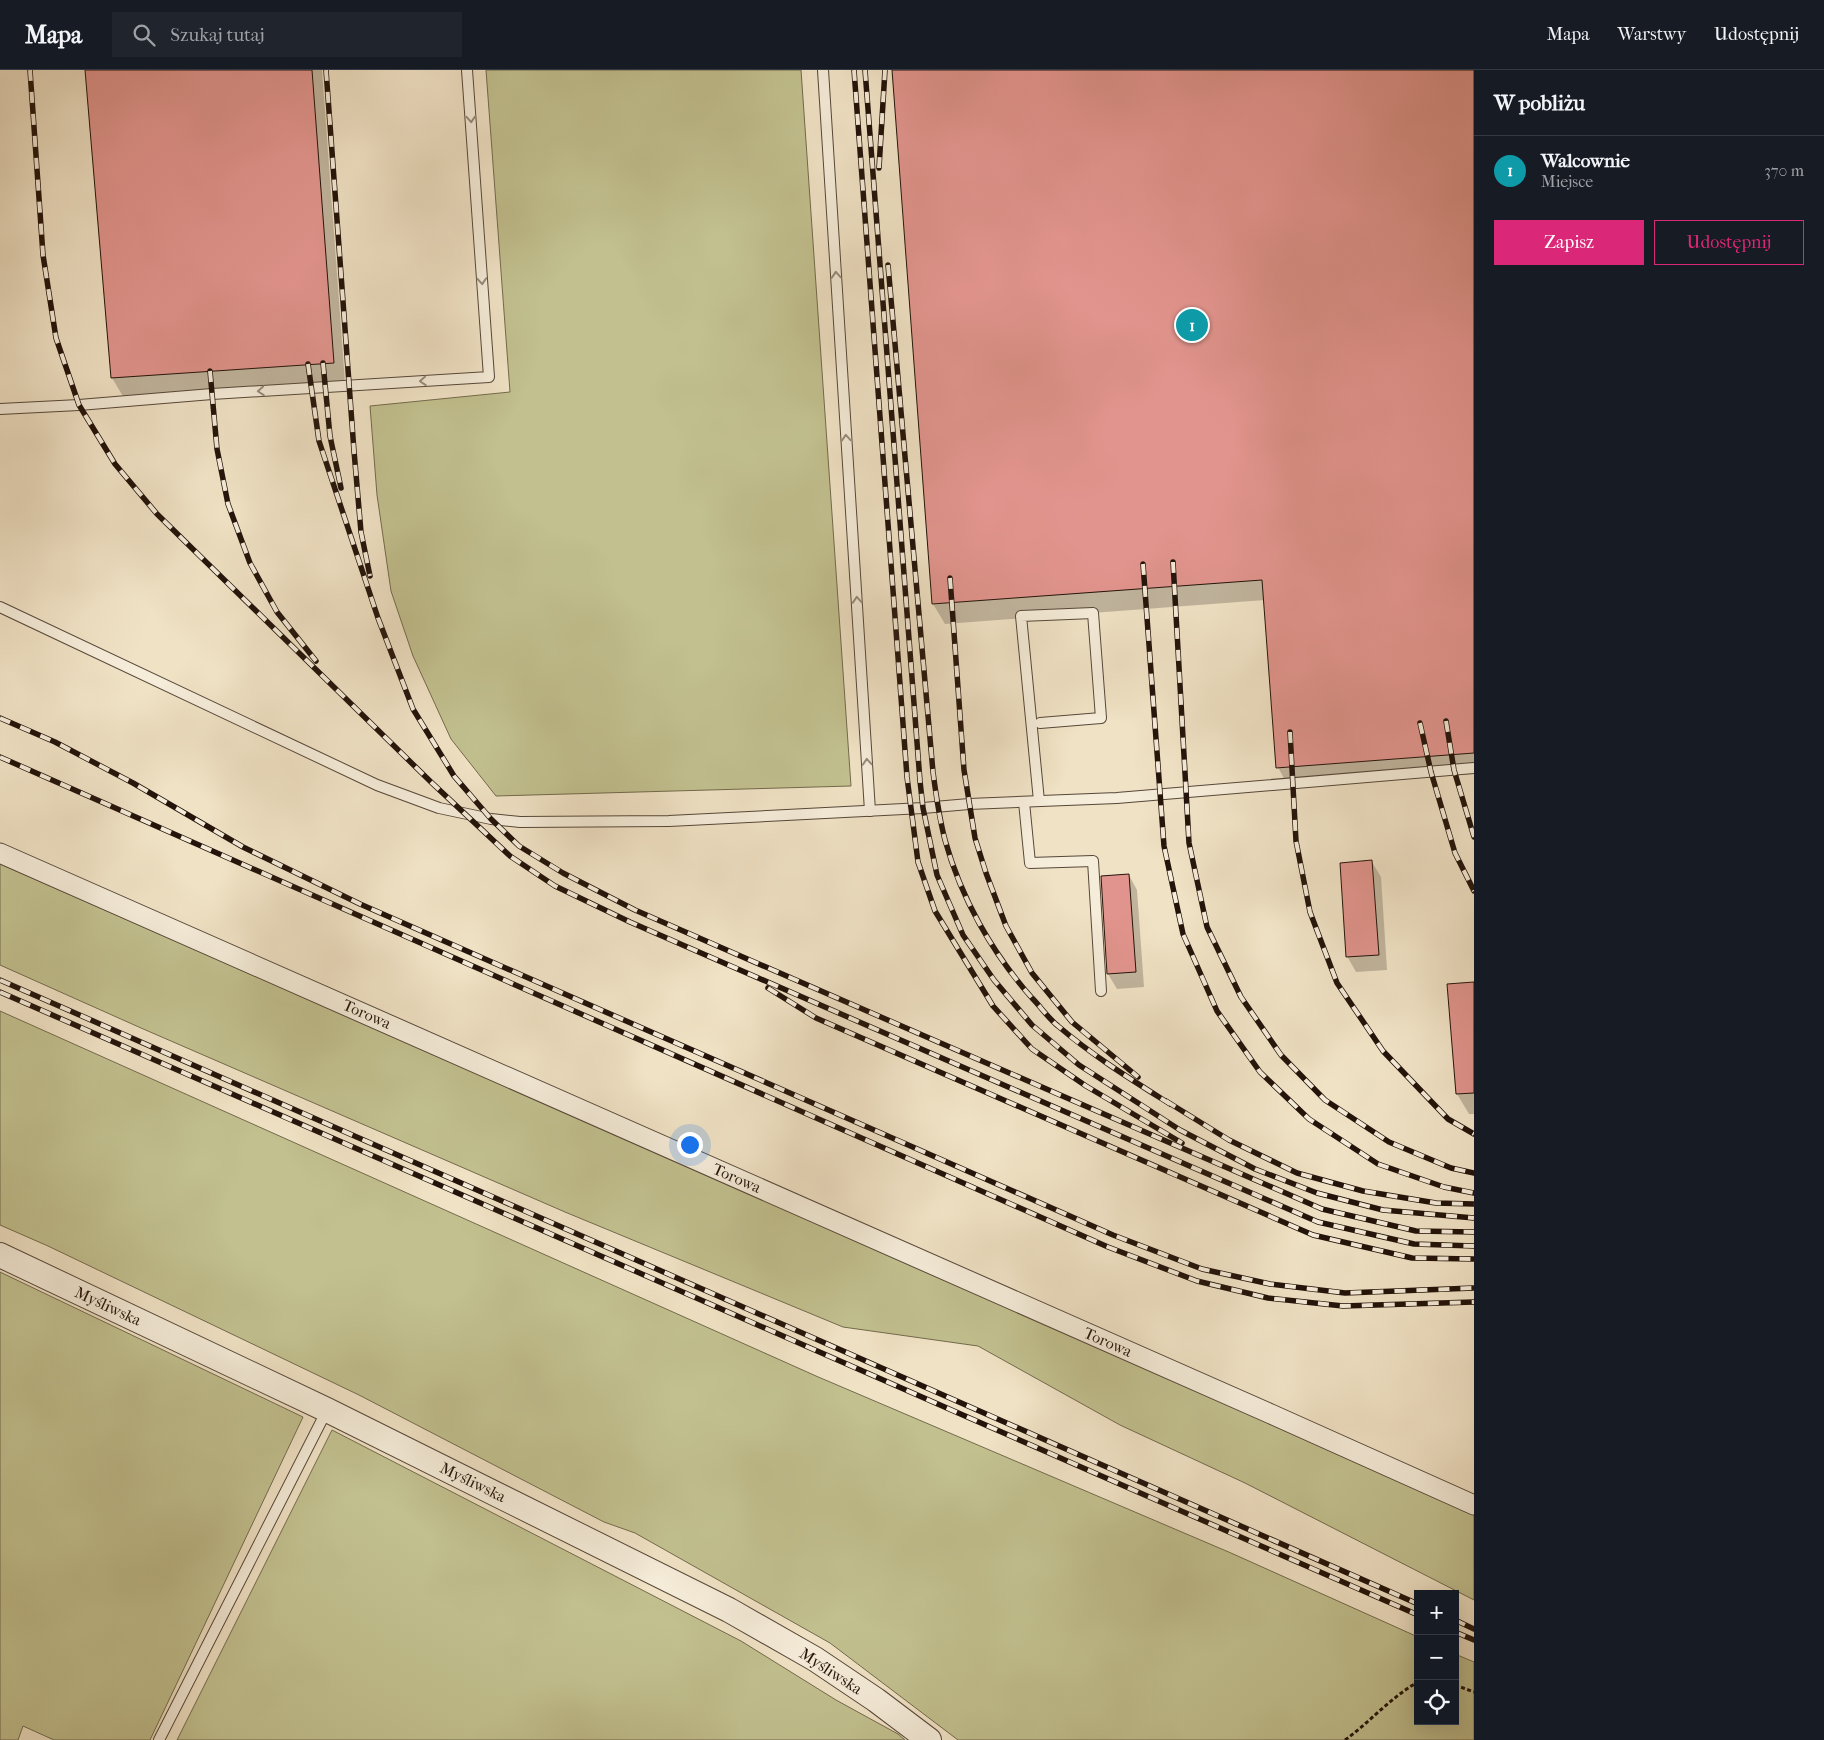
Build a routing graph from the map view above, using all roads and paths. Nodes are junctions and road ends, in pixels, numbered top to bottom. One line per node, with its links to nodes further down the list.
1 (467, 70): 3 (lane, one-way to 3)
2 (823, 70): 9 (lane, one-way to 2)
3 (0, 409)
4 (0, 607): 9 (lane)
5 (1040, 723): 8 (lane)
6 (1474, 768): 8 (lane)
7 (1024, 802): 8 (lane); 9 (lane); 11 (lane)
8 (1039, 802)
9 (870, 811)
10 (0, 852): 14 (street, Torowa)
11 (1101, 991)
12 (0, 1255): 13 (street, Myśliwska)
13 (326, 1410): 18 (lane); 19 (street, Myśliwska)
14 (1474, 1505)
15 (1414, 1684): 20 (path)
16 (1459, 1686): 17 (path)
17 (1474, 1692)
18 (159, 1740)
19 (928, 1740)
20 (1345, 1740)

